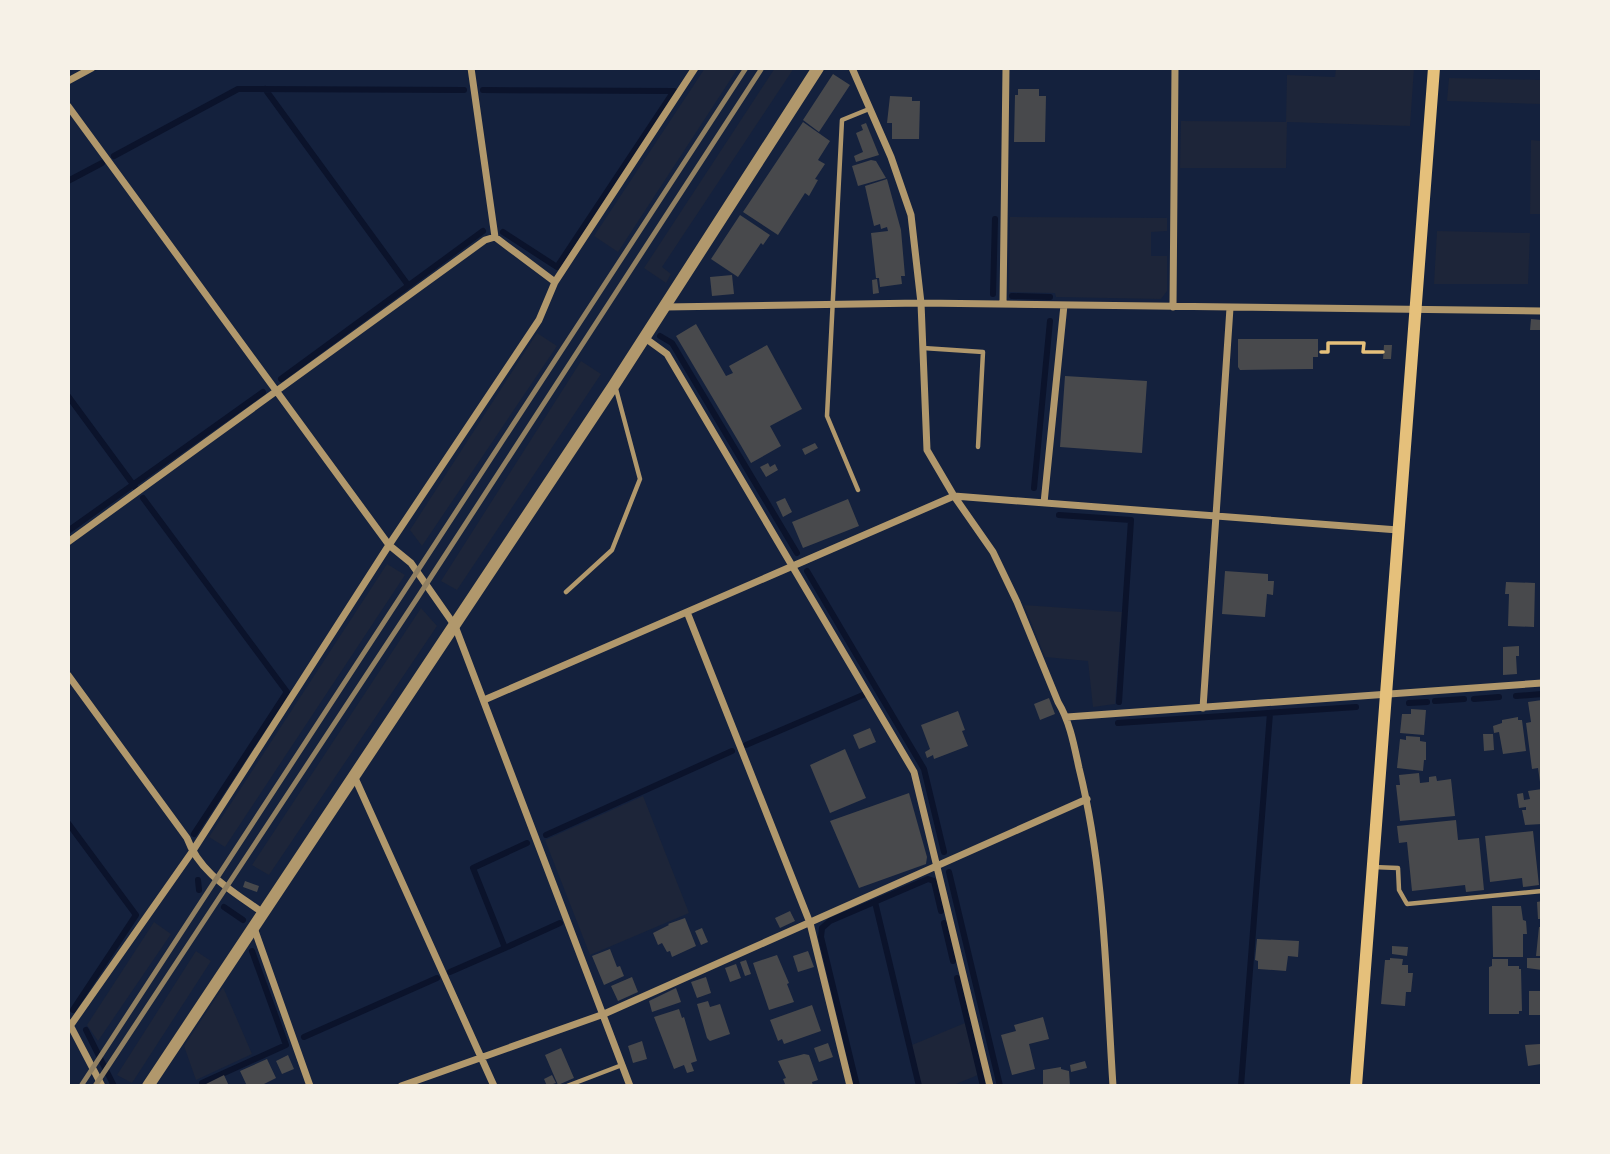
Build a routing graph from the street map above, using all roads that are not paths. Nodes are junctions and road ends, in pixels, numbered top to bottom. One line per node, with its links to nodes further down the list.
1 (92, 68): 9 (street)
2 (471, 68): 12 (street)
3 (695, 68): 13 (street)
4 (818, 68): 18 (street)
5 (852, 68): 11 (street)
6 (1006, 68): 16 (street)
7 (1175, 68): 19 (street)
8 (1434, 68): 21 (main road)
9 (68, 81)
10 (68, 106): 26 (street)
11 (870, 108): 14 (street); 15 (lane)
12 (495, 237): 13 (street); 26 (street)
13 (555, 282): 34 (street)
14 (921, 303): 15 (street); 16 (street); 24 (street)
15 (833, 304): 18 (street); 28 (lane)
16 (1003, 304): 17 (street)
17 (1063, 305): 19 (street); 30 (street)
18 (666, 307): 23 (street)
19 (1173, 307): 20 (street)
20 (1230, 307): 21 (street); 31 (street)
21 (1415, 310): 22 (street); 32 (main road)
22 (1542, 311)
23 (645, 338): 25 (street); 35 (street)
24 (923, 348): 27 (lane); 29 (street)
25 (614, 384): 36 (lane); 38 (street)
26 (277, 390): 33 (street); 34 (street)
27 (978, 447)
28 (858, 490)
29 (954, 496): 30 (street); 35 (street); 44 (street)
30 (1044, 503): 31 (street)
31 (1216, 516): 32 (street); 43 (street)
32 (1398, 530): 41 (main road)
33 (68, 542)
34 (389, 545): 38 (street); 47 (street)
35 (793, 566): 37 (street); 48 (street)
36 (566, 592)
37 (687, 612): 42 (street); 52 (street)
38 (455, 626): 42 (street); 45 (street)
39 (68, 675): 47 (street)
40 (1542, 683): 41 (street)
41 (1386, 694): 43 (street); 49 (main road)
42 (484, 700): 54 (street)
43 (1203, 708): 44 (street)
44 (1067, 717): 46 (street)
45 (355, 778): 51 (street); 56 (street)
46 (1087, 799): 48 (street); 67 (street)
47 (192, 852): 51 (street); 55 (street)
48 (936, 866): 52 (street); 66 (street)
49 (1373, 867): 50 (lane); 68 (main road)
50 (1542, 891)
51 (263, 913): 53 (street)
52 (810, 923): 54 (street); 65 (street)
53 (253, 926): 59 (street); 60 (street)
54 (604, 1014): 56 (street); 57 (street)
55 (69, 1026): 58 (street)
56 (481, 1057): 61 (street); 62 (street)
57 (622, 1065): 63 (lane); 64 (street)
58 (102, 1086)
59 (148, 1086)
60 (310, 1086)
61 (401, 1086)
62 (494, 1086)
63 (567, 1086)
64 (630, 1086)
65 (850, 1086)
66 (990, 1086)
67 (1113, 1086)
68 (1356, 1086)

